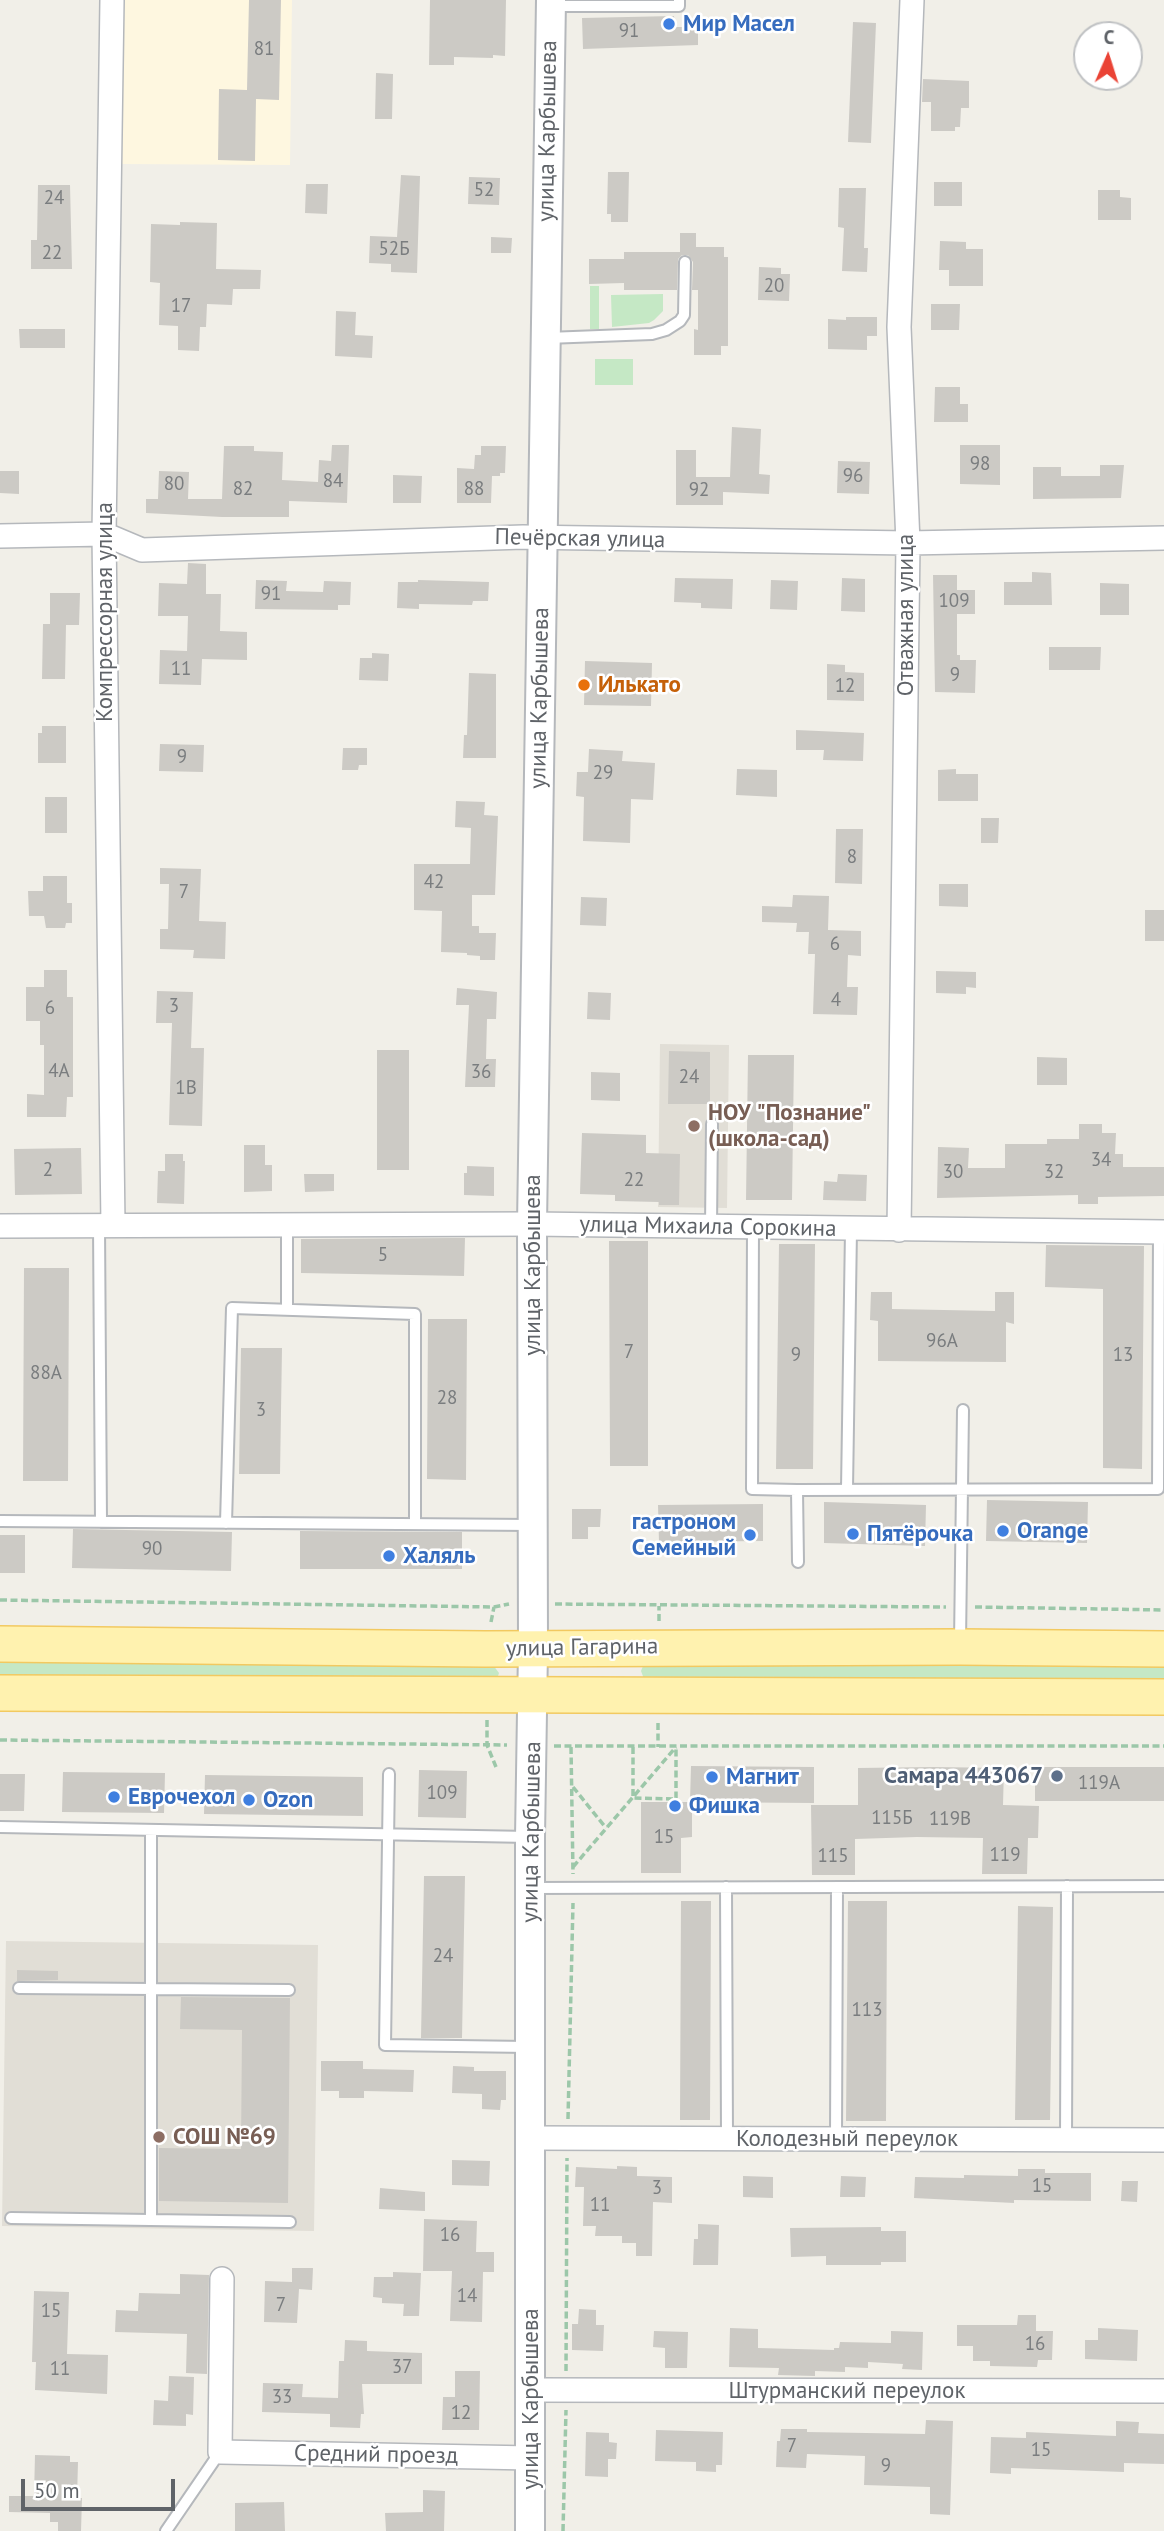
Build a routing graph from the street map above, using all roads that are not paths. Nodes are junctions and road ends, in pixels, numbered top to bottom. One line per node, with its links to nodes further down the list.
1 (113, 0): 7 (street, Компрессорная улица)
2 (912, 0): 11 (street, Отважная улица)
3 (550, 3): 4 (lane); 6 (street, улица Карбышева)
4 (679, 3)
5 (685, 262): 6 (lane)
6 (545, 338): 10 (street, улица Карбышева)
7 (104, 534): 8 (street, Печёрская улица); 10 (street, Печёрская улица); 15 (street, Компрессорная улица)
8 (0, 536)
9 (1164, 538): 11 (street, Печёрская улица)
10 (542, 539): 11 (street, Печёрская улица); 14 (street, улица Карбышева)
11 (908, 544): 20 (street, Отважная улица)
12 (712, 1125): 17 (lane)
13 (287, 1224): 14 (street, улица Михаила Сорокина); 15 (street, улица Михаила Сорокина); 22 (lane)
14 (532, 1224): 17 (street, улица Михаила Сорокина); 31 (street, улица Карбышева)
15 (106, 1225): 16 (street, улица Михаила Сорокина); 28 (lane)
16 (0, 1226)
17 (710, 1227): 18 (street, улица Михаила Сорокина)
18 (752, 1228): 19 (street, улица Михаила Сорокина); 26 (lane)
19 (851, 1230): 20 (street, улица Михаила Сорокина); 24 (lane)
20 (899, 1230): 21 (street, улица Михаила Сорокина)
21 (1162, 1232): 25 (lane)
22 (287, 1310): 29 (lane); 30 (lane)
23 (963, 1410): 25 (lane)
24 (847, 1489): 25 (lane); 26 (lane)
25 (961, 1489): 34 (lane)
26 (797, 1490): 32 (lane)
27 (0, 1521): 28 (lane)
28 (101, 1522): 29 (lane)
29 (226, 1523): 30 (lane)
30 (415, 1524): 31 (lane)
31 (532, 1525): 36 (street, улица Карбышева)
32 (798, 1562)
33 (0, 1644): 36 (main road, улица Гагарина)
34 (960, 1647): 35 (main road, улица Гагарина); 37 (main road, улица Гагарина)
35 (629, 1648): 36 (main road, улица Гагарина); 40 (main road)
36 (533, 1649): 39 (street, улица Карбышева)
37 (1164, 1649)
38 (0, 1693): 39 (main road, улица Гагарина)
39 (533, 1695): 40 (main road, улица Гагарина); 46 (street, улица Карбышева)
40 (629, 1695): 41 (main road, улица Гагарина)
41 (1164, 1697)
42 (390, 1774): 45 (lane)
43 (0, 1827): 44 (lane)
44 (151, 1830): 45 (lane); 53 (lane)
45 (388, 1834): 46 (lane); 55 (lane)
46 (530, 1837): 51 (street, улица Карбышева)
47 (1068, 1886): 48 (lane); 50 (lane); 59 (lane)
48 (1164, 1886)
49 (726, 1887): 50 (lane); 51 (lane); 57 (lane)
50 (837, 1887): 58 (lane)
51 (530, 1888): 55 (street, улица Карбышева)
52 (19, 1988): 53 (lane)
53 (151, 1989): 54 (lane); 62 (lane)
54 (289, 1990)
55 (530, 2047): 56 (street, улица Карбышева)
56 (531, 2138): 57 (street, Колодезный переулок); 65 (street, улица Карбышева)
57 (727, 2138): 58 (street, Колодезный переулок)
58 (836, 2138): 59 (street, Колодезный переулок)
59 (1066, 2139): 60 (street, Колодезный переулок)
60 (1164, 2140)
61 (10, 2218): 62 (lane)
62 (150, 2220): 63 (lane)
63 (290, 2222)
64 (222, 2278): 67 (street)
65 (531, 2390): 66 (street, Штурманский переулок); 68 (street, улица Карбышева)
66 (1164, 2391)
67 (220, 2452): 68 (street, Средний проезд); 69 (lane)
68 (531, 2458): 70 (street, улица Карбышева)
69 (166, 2531)
70 (530, 2531)

